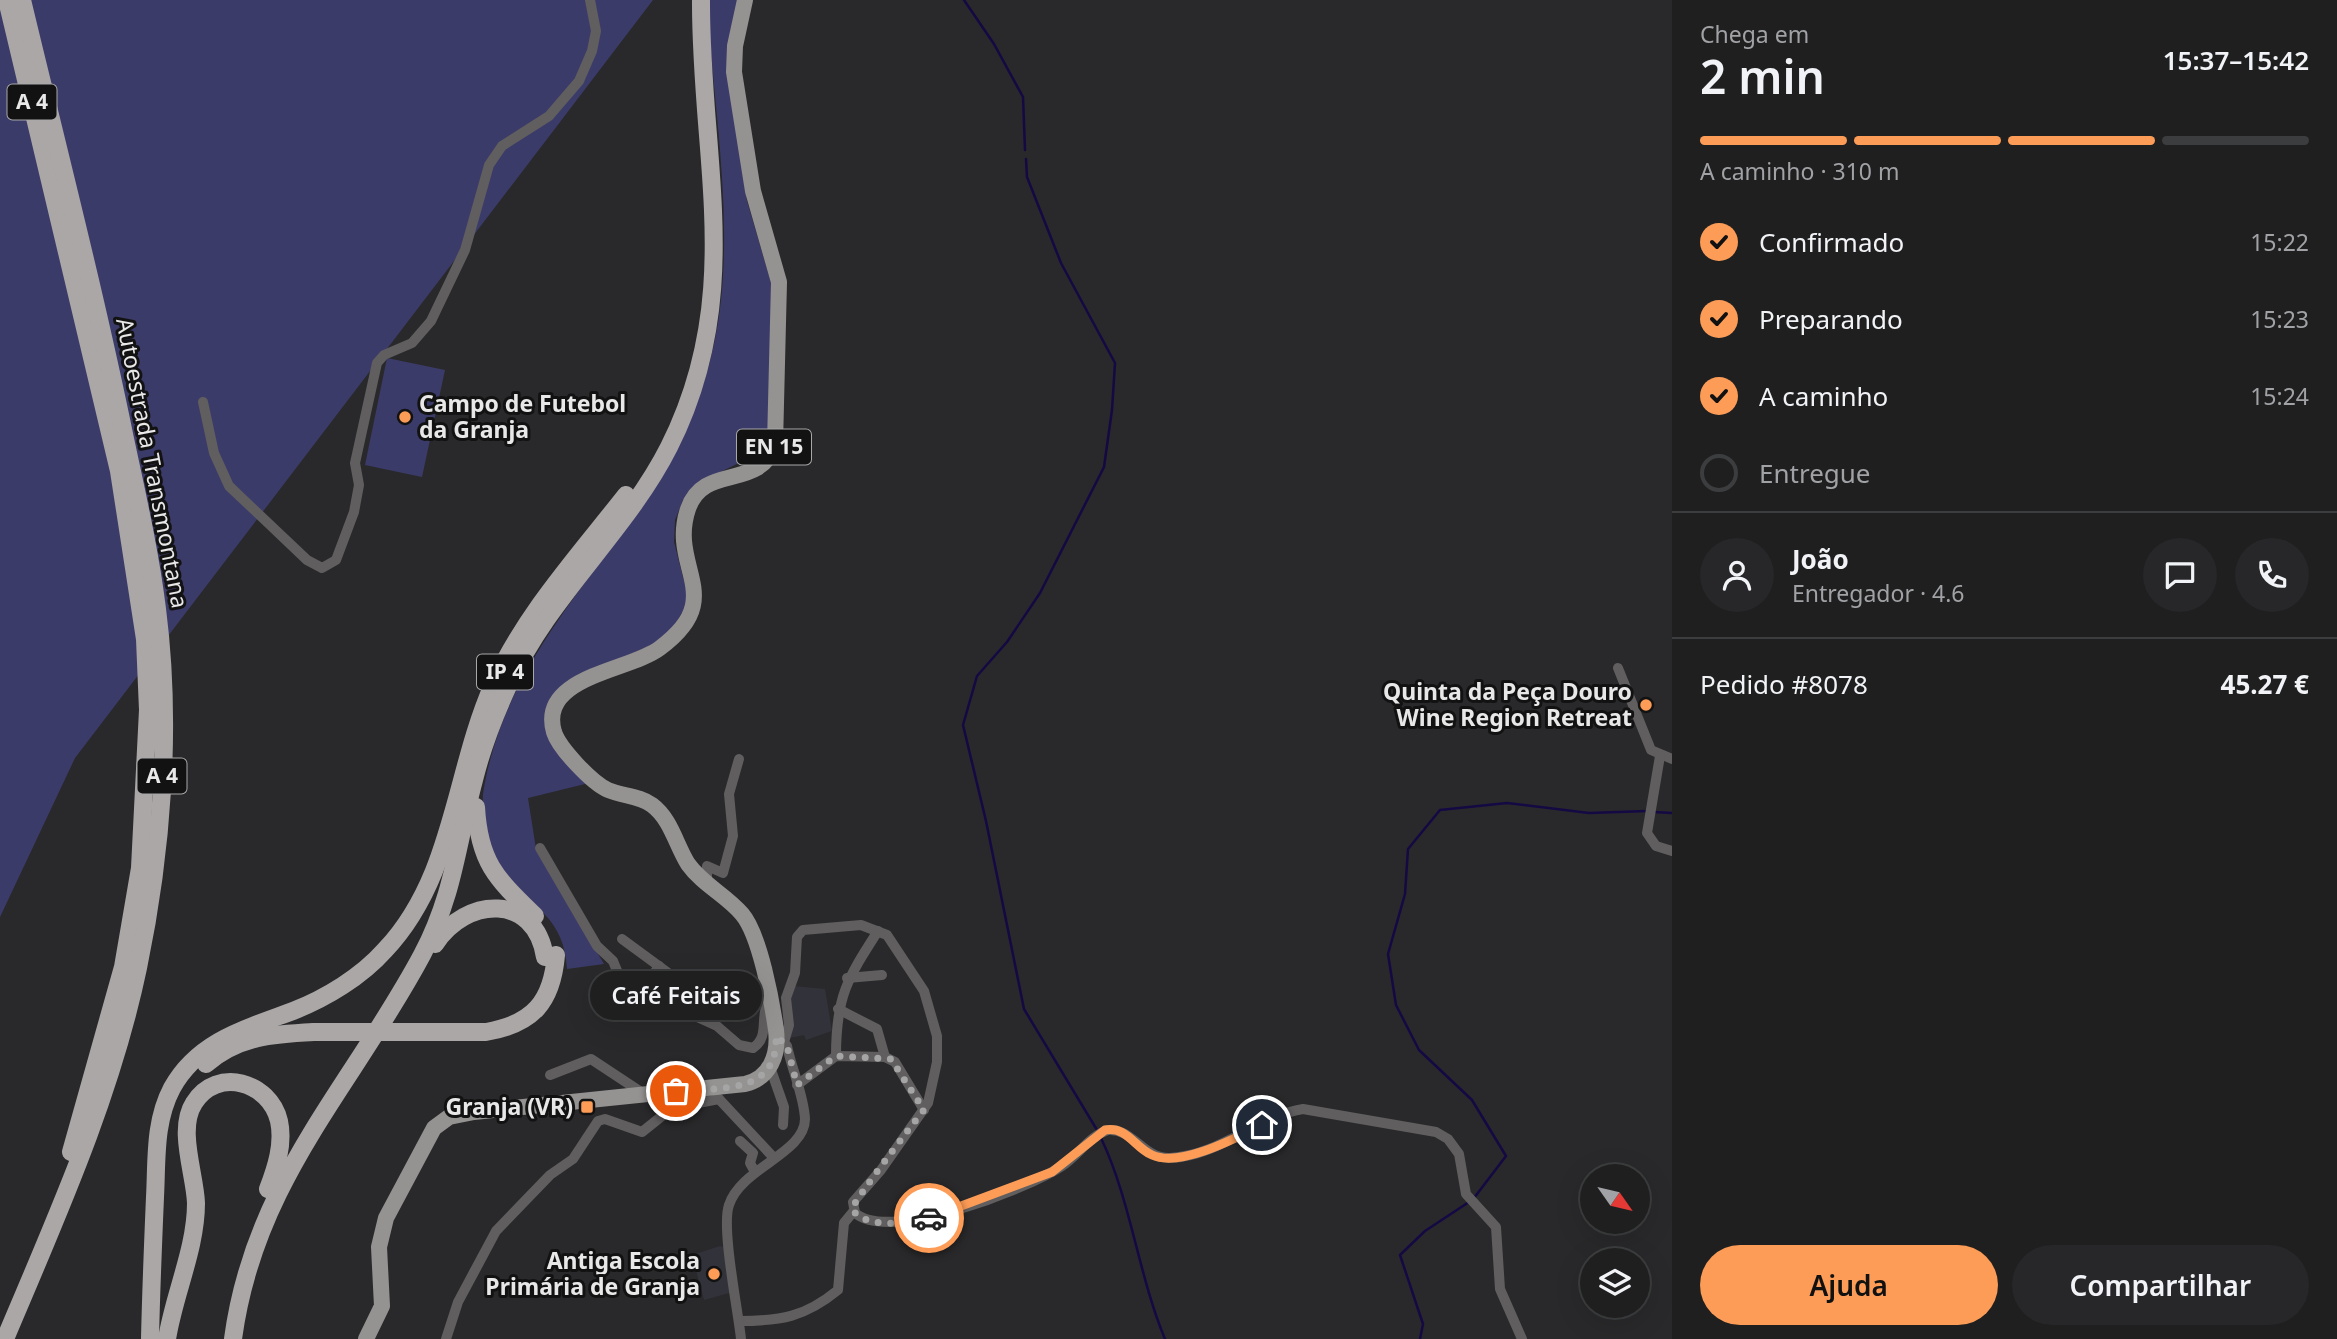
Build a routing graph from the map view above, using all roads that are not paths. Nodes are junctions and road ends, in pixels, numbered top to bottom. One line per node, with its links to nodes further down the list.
1 (7, 0): 7 (highway, Autoestrada Transmontana / A 4)
2 (22, 0): 7 (highway, Autoestrada Transmontana / A 4)
3 (590, 0): 8 (street)
4 (694, 0): 9 (highway, IP 4)
5 (701, 0): 11 (highway, IP 4)
6 (746, 0): 17 (main road, EN 15)
7 (63, 200): 45 (highway, Autoestrada Transmontana / A 4); 46 (highway, Autoestrada Transmontana / A 4)
8 (203, 402)
9 (626, 495): 28 (highway); 50 (highway, IP 4)
10 (1618, 668): 12 (street)
11 (486, 741): 20 (highway); 35 (highway, IP 4)
12 (1660, 756): 14 (street); 16 (street)
13 (739, 759): 17 (street)
14 (1672, 759)
15 (540, 848): 21 (street)
16 (1672, 851)
17 (708, 886): 24 (main road, EN 15)
18 (878, 931): 23 (street); 27 (street); 38 (street)
19 (622, 939): 21 (street)
20 (551, 956): 26 (highway, bridge); 35 (highway)
21 (659, 967): 24 (street)
22 (882, 975): 23 (street)
23 (848, 978): 25 (street)
24 (770, 1000): 27 (main road, EN 15)
25 (838, 1009): 29 (street); 30 (street)
26 (317, 1028): 28 (highway); 48 (highway)
27 (780, 1039): 31 (main road, EN 15); 33 (street)
28 (210, 1048): 47 (highway)
29 (836, 1056): 30 (street); 33 (street)
30 (885, 1057): 38 (street)
31 (770, 1067): 34 (main road); 39 (street)
32 (550, 1075): 36 (street)
33 (797, 1085): 41 (street)
34 (676, 1091): 36 (main road); 37 (street)
35 (334, 1095): 50 (highway, IP 4)
36 (645, 1095): 51 (main road)
37 (719, 1099): 41 (street); 52 (street)
38 (924, 1110): 43 (street)
39 (783, 1125)
40 (740, 1141): 42 (street)
41 (774, 1157): 42 (street)
42 (755, 1171): 44 (street)
43 (853, 1212): 44 (street); 54 (street)
44 (739, 1321): 53 (street)
45 (0, 1322)
46 (5, 1339)
47 (150, 1339)
48 (159, 1339)
49 (167, 1339): 50 (highway)
50 (229, 1339)
51 (366, 1339)
52 (446, 1339)
53 (741, 1339)
54 (1522, 1339)

